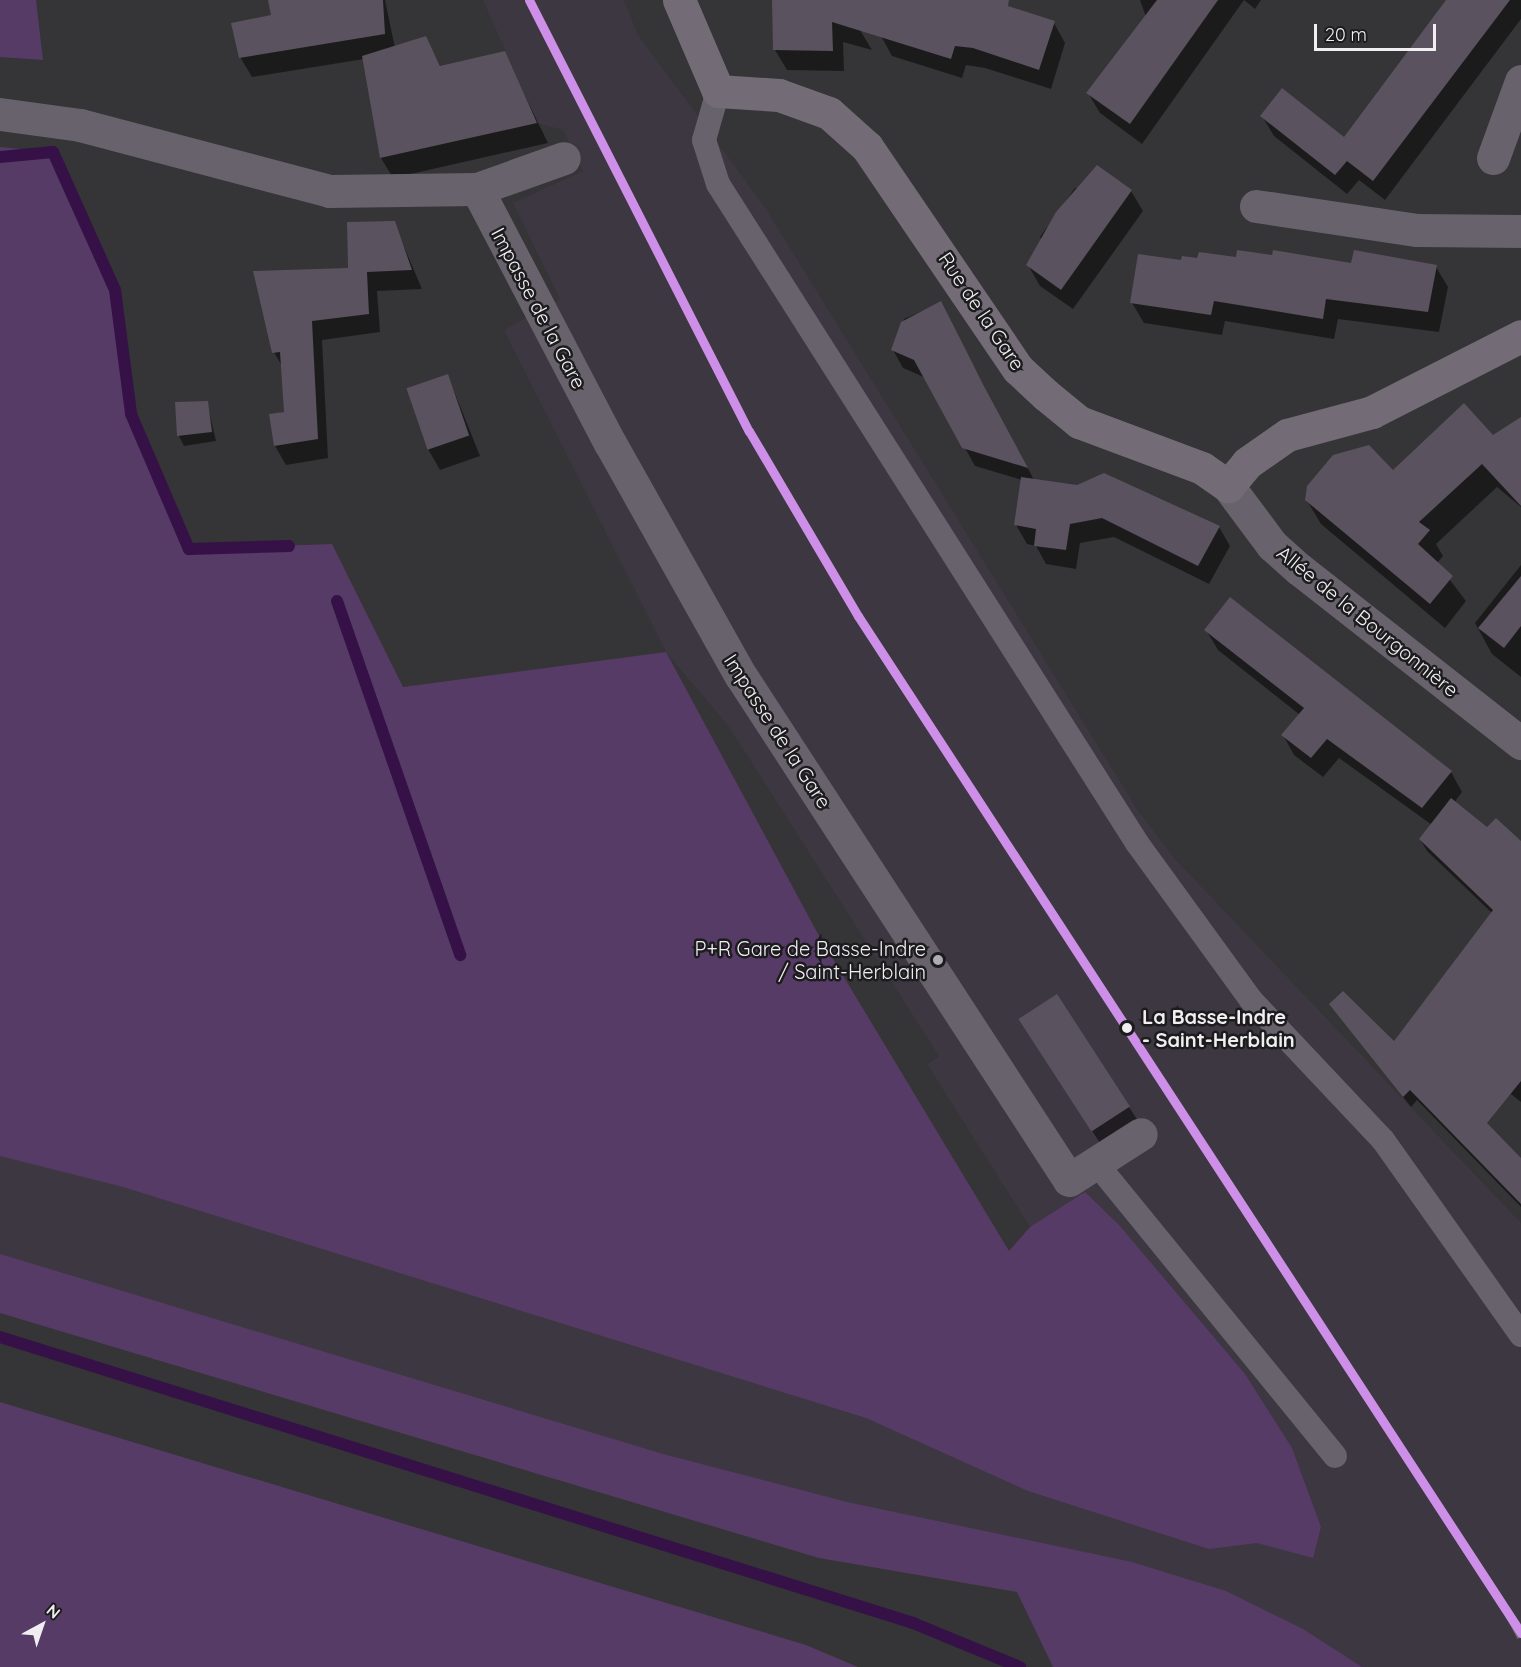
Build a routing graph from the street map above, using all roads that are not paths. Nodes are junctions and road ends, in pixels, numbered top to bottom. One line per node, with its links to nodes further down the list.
1 (679, 0): 3 (street)
2 (1521, 81): 6 (street)
3 (718, 92): 11 (street, Rue de la Gare); 15 (lane)
4 (0, 114): 7 (street)
5 (564, 158): 7 (street)
6 (1493, 158)
7 (477, 189): 14 (street, Impasse de la Gare)
8 (1256, 206): 9 (street)
9 (1521, 231)
10 (1521, 336): 11 (street)
11 (1228, 486): 12 (street, Allée de la Bourgonnière)
12 (1521, 743)
13 (1141, 1134): 14 (street, Impasse de la Gare)
14 (1096, 1163): 16 (lane)
15 (1521, 1335)
16 (1335, 1456)

